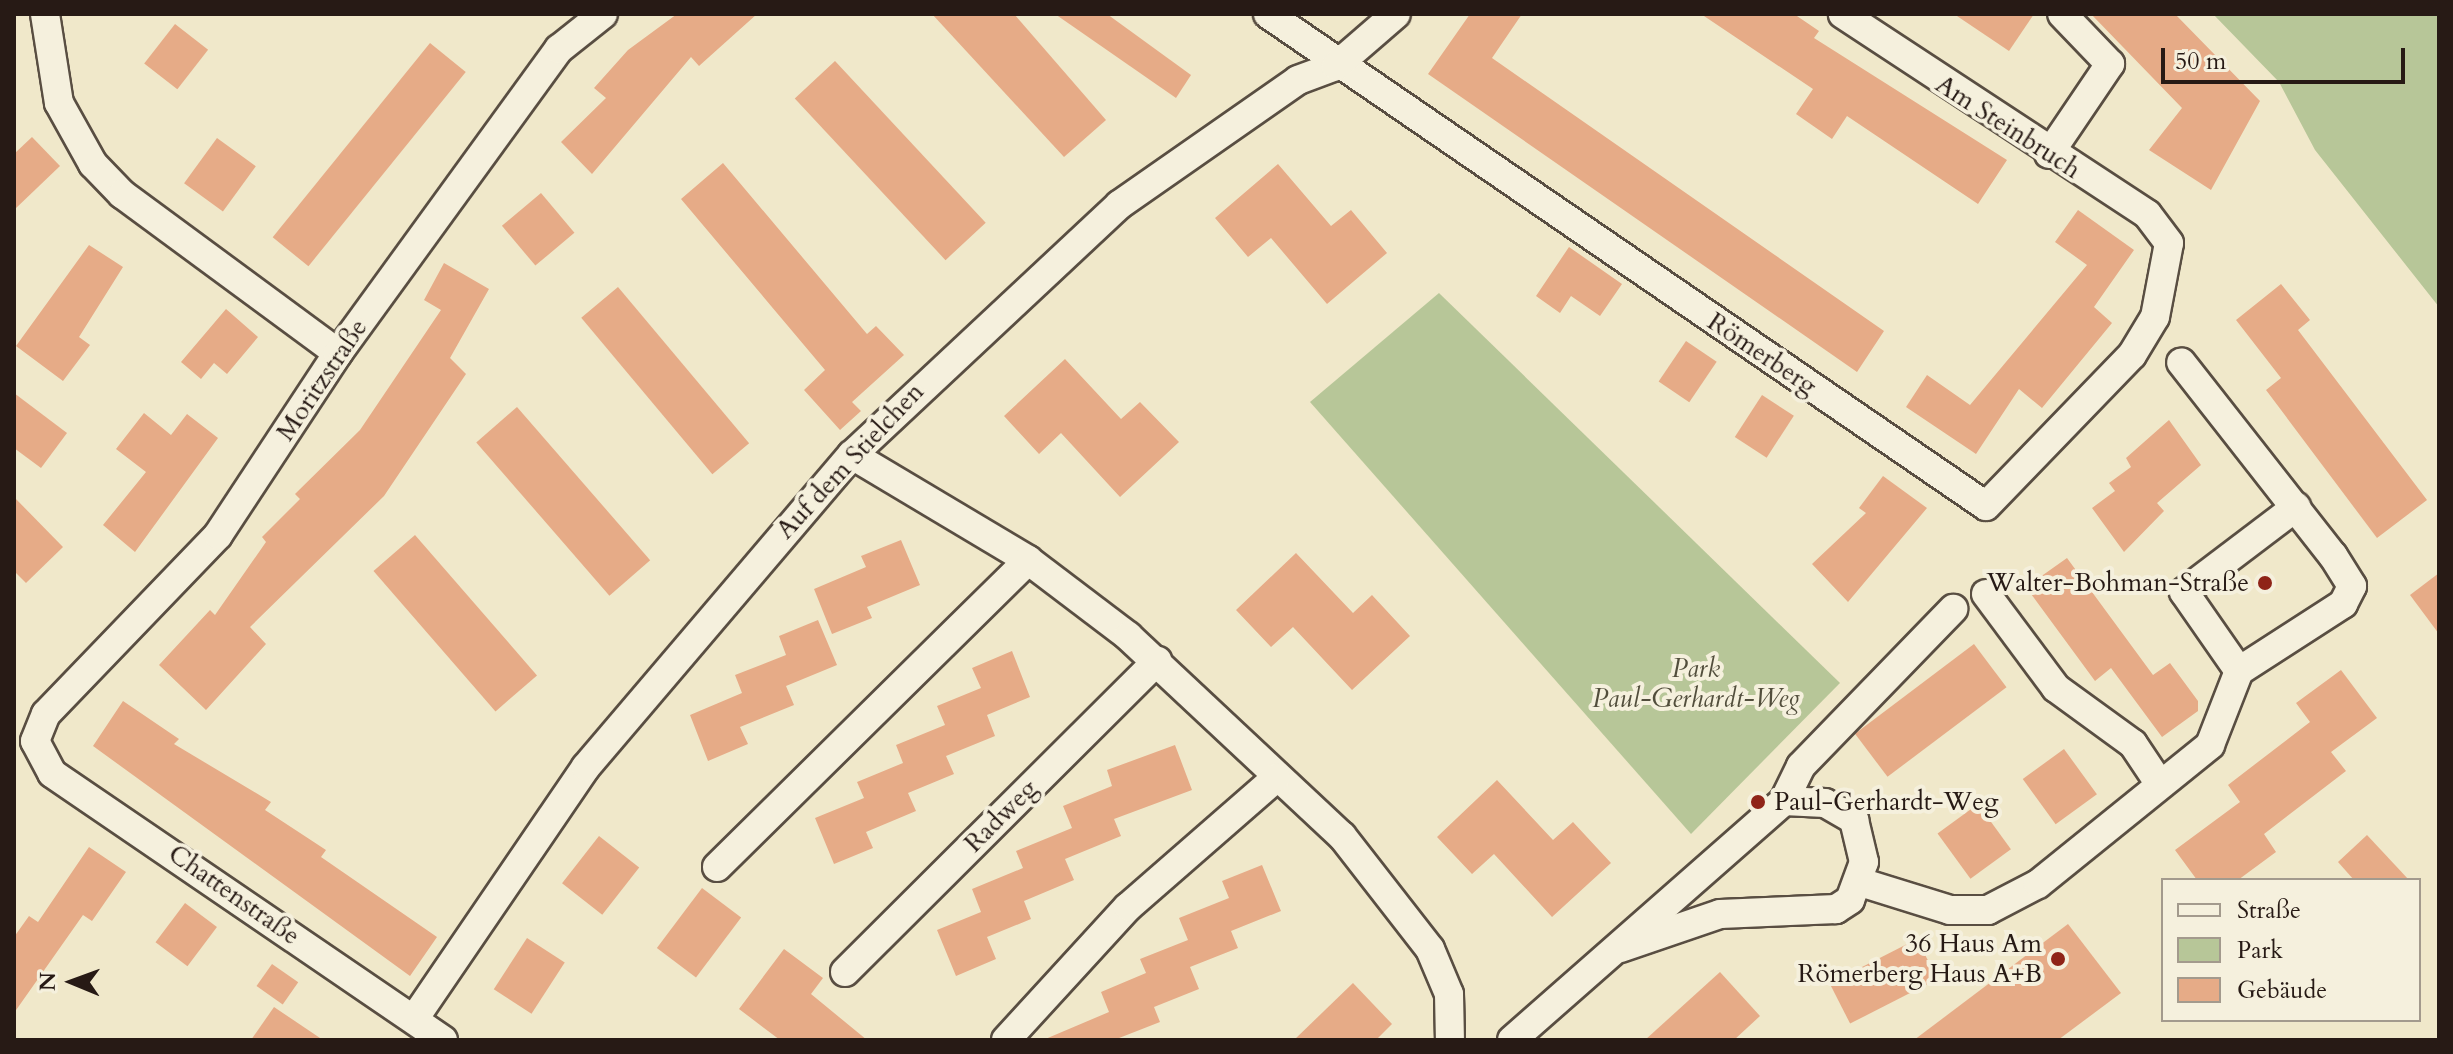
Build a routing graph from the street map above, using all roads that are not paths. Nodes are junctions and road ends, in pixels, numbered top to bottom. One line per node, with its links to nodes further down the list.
1 (45, 14): 10 (street)
2 (603, 14): 10 (street, Moritzstraße)
3 (1268, 14): 7 (street, Römerberg)
4 (1396, 14): 7 (street, Auf dem Stielchen)
5 (1843, 14): 8 (street, Am Steinbruch)
6 (2062, 14): 8 (street)
7 (1336, 66): 9 (street, Römerberg); 12 (street, Auf dem Stielchen)
8 (2049, 154): 9 (street, Am Steinbruch)
9 (2169, 243)
10 (338, 353): 19 (street, Moritzstraße)
11 (2181, 362): 13 (street)
12 (852, 455): 14 (street); 27 (street, Auf dem Stielchen)
13 (2296, 507): 18 (street); 18 (street)
14 (1028, 560): 17 (street); 23 (street)
15 (1986, 594): 21 (street)
16 (1953, 609): 22 (street)
17 (1157, 661): 20 (street); 26 (street, Radweg)
18 (2239, 671): 21 (street)
19 (35, 741): 27 (street, Chattenstraße)
20 (1276, 778): 29 (street); 30 (street)
21 (2159, 783): 24 (street)
22 (1788, 794): 24 (street); 25 (street)
23 (717, 867)
24 (1860, 882): 25 (street)
25 (1620, 948): 31 (street)
26 (845, 972)
27 (414, 1019): 28 (street, Chattenstraße)
28 (443, 1040)
29 (1006, 1040)
30 (1450, 1040)
31 (1512, 1040)

